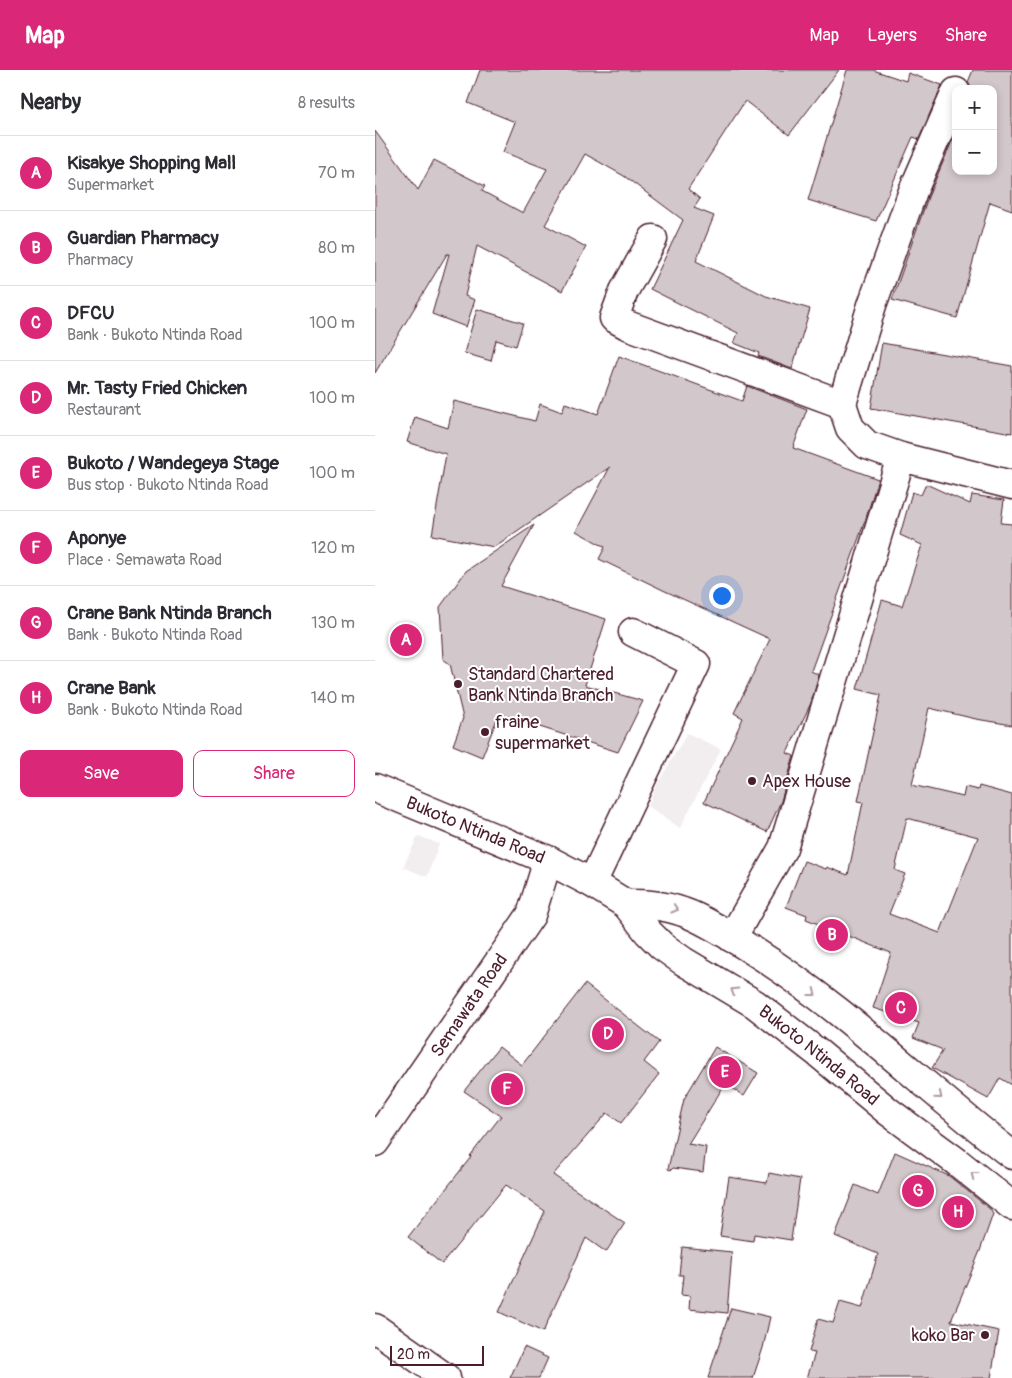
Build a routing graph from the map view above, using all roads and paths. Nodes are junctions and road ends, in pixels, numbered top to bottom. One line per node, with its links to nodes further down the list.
1 (953, 70): 2 (street)
2 (959, 85)
3 (952, 100): 5 (street)
4 (653, 239): 5 (street)
5 (842, 404): 6 (street)
6 (901, 456): 7 (street); 13 (street)
7 (1012, 484)
8 (633, 632): 11 (street)
9 (375, 788): 10 (street, Bukoto Ntinda Road)
10 (548, 860): 11 (street, Bukoto Ntinda Road); 14 (street, Semawata Road)
11 (593, 883): 12 (street, Bukoto Ntinda Road)
12 (627, 904): 13 (street, one-way to 13); 16 (street, Bukoto Ntinda Road, one-way to 12)
13 (732, 938): 15 (street, one-way to 15)
14 (375, 1142)
15 (1012, 1155)
16 (1012, 1206)
17 (375, 1328): 18 (street)
18 (446, 1378)

